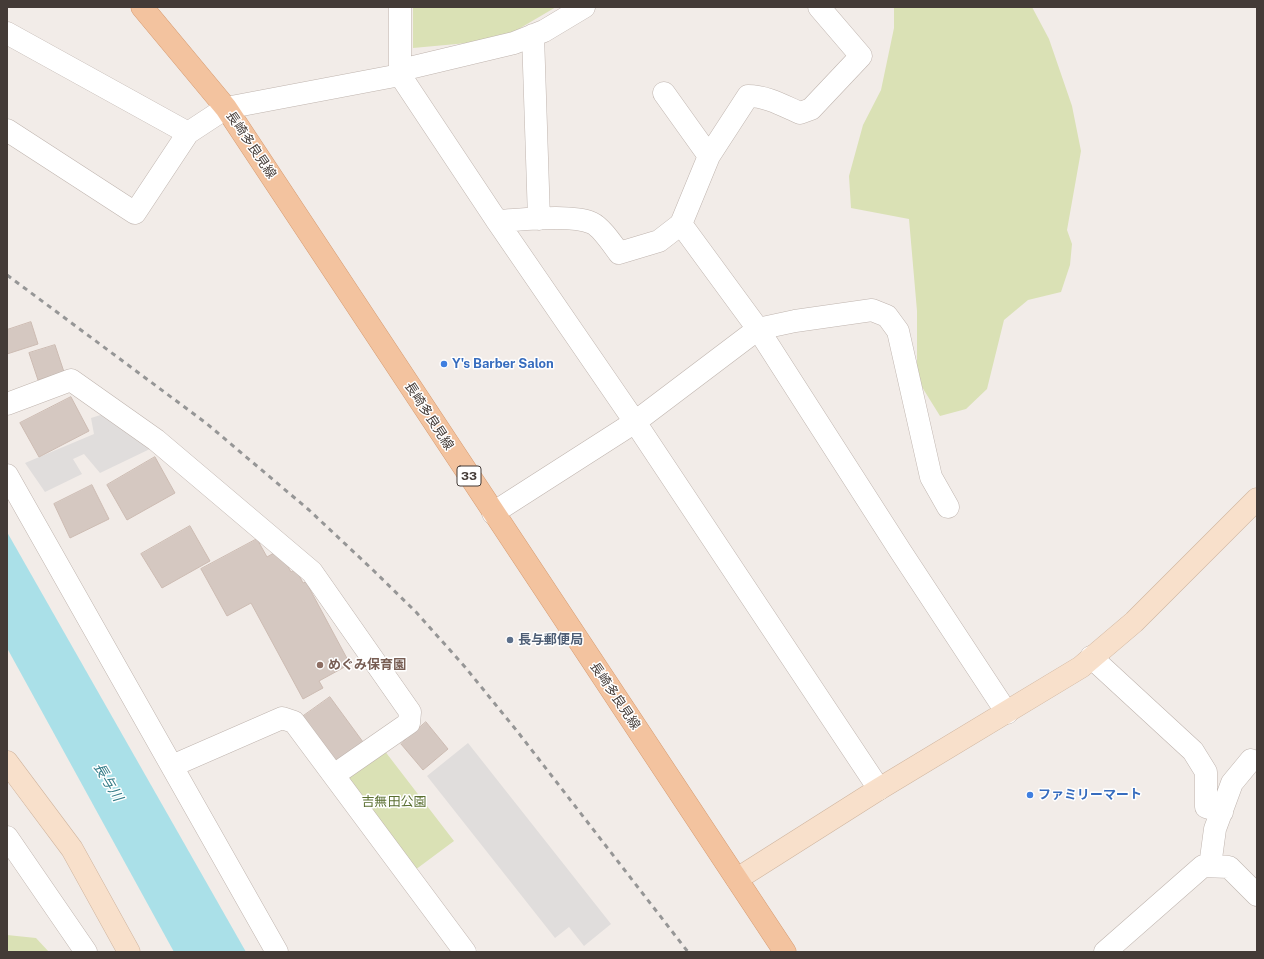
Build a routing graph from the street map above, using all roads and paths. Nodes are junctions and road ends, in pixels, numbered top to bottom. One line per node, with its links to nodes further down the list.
1 (142, 7): 9 (main road, 長崎多良見線 / 33)
2 (400, 7): 7 (street)
3 (584, 7): 6 (street)
4 (819, 7): 12 (street)
5 (7, 33): 11 (street)
6 (533, 35): 7 (street); 13 (street)
7 (400, 72): 9 (street); 14 (street)
8 (664, 93): 12 (street)
9 (226, 108): 11 (street); 22 (main road, 長崎多良見線 / 33)
10 (7, 130): 11 (street)
11 (188, 133)
12 (709, 156): 15 (street)
13 (539, 219): 14 (street); 15 (street)
14 (497, 220): 18 (street)
15 (681, 224): 16 (street)
16 (758, 329): 18 (street); 21 (street); 24 (street)
17 (7, 404): 28 (street)
18 (635, 422): 22 (street); 29 (street)
19 (7, 475): 27 (street)
20 (1257, 499): 23 (street)
21 (948, 507)
22 (493, 513): 33 (main road, 長崎多良見線 / 33)
23 (1091, 657): 24 (street); 30 (street)
24 (1007, 713): 29 (street)
25 (1251, 760): 30 (street)
26 (7, 762): 36 (street)
27 (172, 766): 28 (street); 37 (street)
28 (334, 775): 38 (street)
29 (879, 790): 33 (street)
30 (1222, 812): 32 (street)
31 (7, 838): 35 (street)
32 (1210, 866): 34 (street); 40 (street)
33 (737, 879): 39 (main road, 長崎多良見線 / 33)
34 (1257, 895)
35 (86, 952)
36 (129, 952)
37 (277, 952)
38 (465, 952)
39 (785, 952)
40 (1105, 952)

